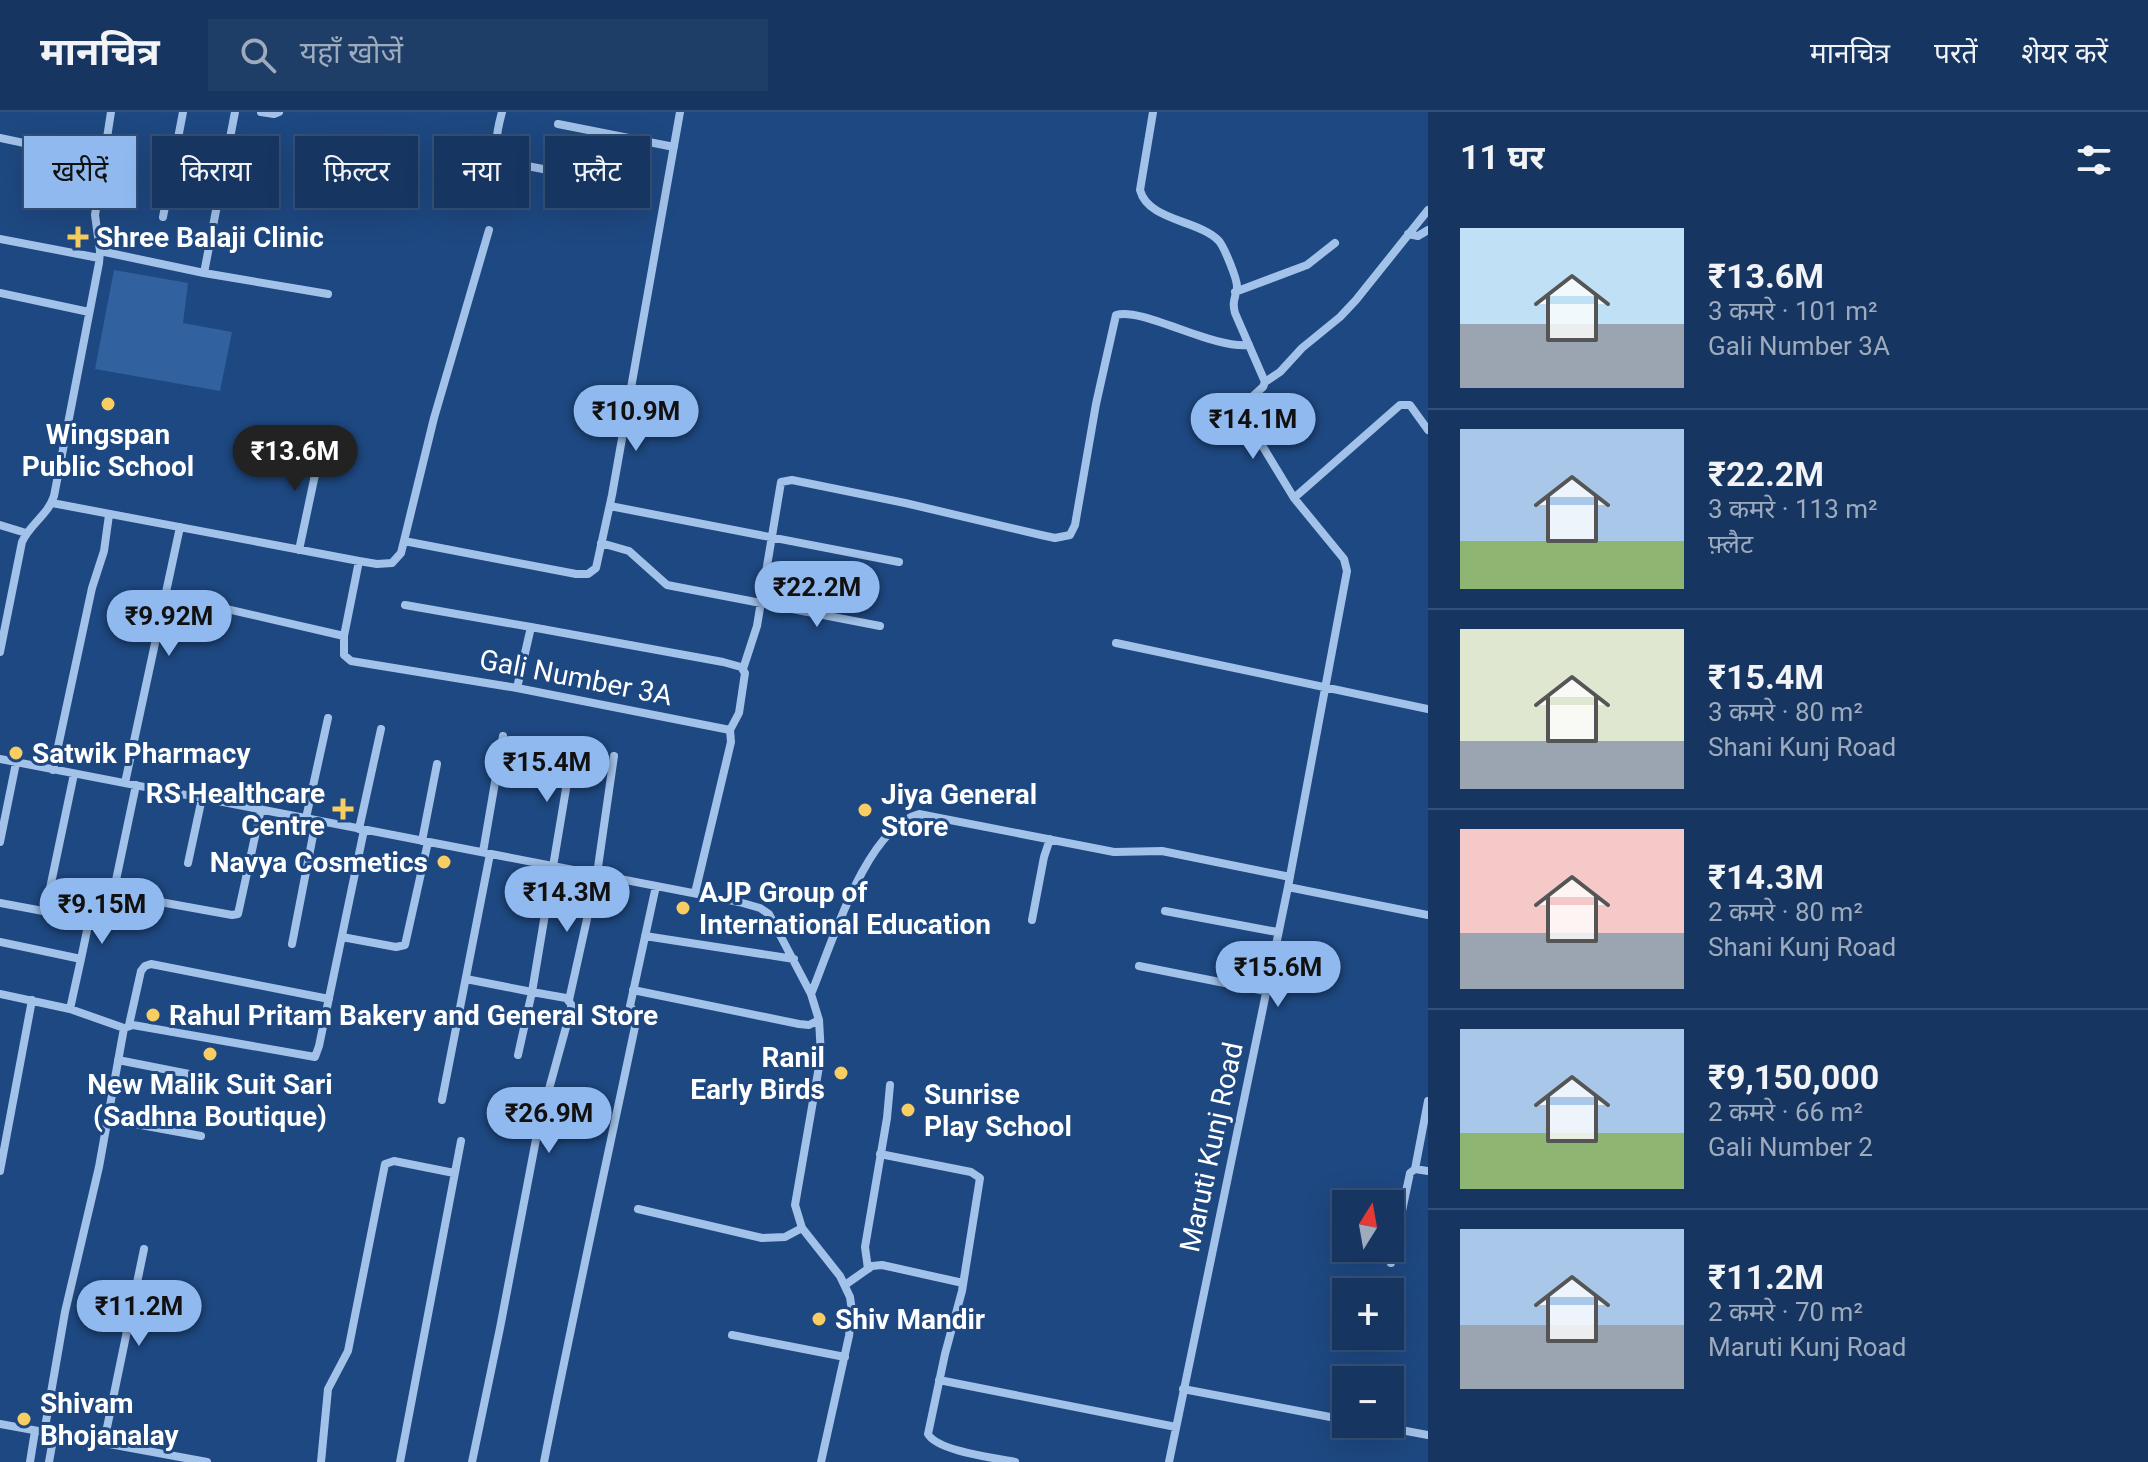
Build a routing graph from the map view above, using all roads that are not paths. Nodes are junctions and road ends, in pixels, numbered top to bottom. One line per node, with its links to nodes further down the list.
1 (111, 112): 10 (street)
2 (183, 112): 17 (street)
3 (235, 112): 24 (street)
4 (261, 112): 5 (street)
5 (279, 112)
6 (502, 112): 14 (street)
7 (680, 112): 13 (street)
8 (1153, 112): 25 (street)
9 (558, 124): 13 (street)
10 (108, 136)
11 (0, 138): 12 (street)
12 (24, 143)
13 (674, 147): 35 (street)
14 (545, 169)
15 (96, 208): 23 (street)
16 (1428, 210): 20 (street)
17 (163, 217)
18 (489, 230): 41 (street)
19 (1428, 230): 20 (street)
20 (1408, 234): 30 (street)
21 (0, 239): 23 (street)
22 (1335, 243): 25 (street)
23 (100, 254): 24 (street); 28 (street)
24 (204, 273): 27 (street)
25 (1235, 292): 29 (street)
26 (0, 293): 28 (street)
27 (328, 294)
28 (89, 312): 34 (street)
29 (1249, 345): 30 (street); 40 (street)
30 (1265, 382): 33 (street)
31 (1428, 430): 33 (street)
32 (322, 442): 43 (street)
33 (1294, 498): 56 (street, Maruti Kunj Road)
34 (52, 503): 36 (street); 39 (street)
35 (610, 506): 40 (street); 42 (street)
36 (109, 515): 38 (street); 67 (street)
37 (0, 525): 39 (street)
38 (180, 527): 43 (street); 46 (street)
39 (26, 533): 53 (street)
40 (771, 537): 45 (street); 47 (street)
41 (404, 541): 42 (street); 44 (street)
42 (601, 543): 47 (street)
43 (299, 550): 44 (street)
44 (359, 561): 51 (street)
45 (899, 562)
46 (166, 595): 51 (street); 69 (street)
47 (761, 602): 49 (street); 54 (street)
48 (405, 605): 50 (street)
49 (880, 626)
50 (531, 627): 54 (street); 55 (street)
51 (344, 636): 55 (street, Gali Number 3A)
52 (1116, 643): 56 (street)
53 (0, 652)
54 (743, 669): 60 (street)
55 (517, 688): 60 (street, Gali Number 3A)
56 (1325, 688): 57 (street); 83 (street, Maruti Kunj Road)
57 (1428, 709)
58 (328, 718): 73 (street)
59 (381, 729): 75 (street)
60 (730, 730): 86 (street)
61 (503, 736): 79 (street)
62 (573, 747): 81 (street)
63 (614, 756): 82 (street)
64 (0, 759): 65 (street)
65 (16, 763): 67 (street); 78 (street)
66 (437, 764): 77 (street)
67 (53, 770): 68 (street)
68 (74, 774): 69 (street); 90 (street)
69 (125, 783): 70 (street)
70 (136, 785): 71 (street); 93 (street)
71 (202, 798): 72 (street); 80 (street)
72 (261, 809): 73 (street); 87 (street)
73 (306, 818): 74 (street)
74 (316, 820): 75 (street); 98 (street)
75 (362, 830): 77 (street); 96 (street)
76 (1050, 839): 83 (street); 92 (street); 107 (street)
77 (425, 841): 79 (street); 96 (street)
78 (0, 842)
79 (486, 853): 81 (street); 102 (street)
80 (188, 863)
81 (554, 866): 82 (street); 105 (street)
82 (597, 874): 84 (street); 110 (street)
83 (1290, 877): 85 (street, Maruti Kunj Road)
84 (656, 886): 86 (street); 95 (street)
85 (1288, 887): 91 (street); 94 (street, Maruti Kunj Road)
86 (695, 893): 100 (street)
87 (138, 898)
88 (0, 903): 90 (street)
89 (1165, 911): 94 (street)
90 (45, 912): 93 (street)
91 (1428, 915)
92 (1032, 920)
93 (89, 921): 99 (street)
94 (1277, 932): 104 (street, Maruti Kunj Road)
95 (645, 936): 100 (street); 103 (street)
96 (342, 937): 108 (street)
97 (0, 942): 99 (street)
98 (292, 944)
99 (81, 959): 111 (street)
100 (794, 959): 107 (street)
101 (1139, 966): 104 (street)
102 (466, 979): 105 (street); 118 (street)
103 (633, 990): 112 (street); 153 (street)
104 (1265, 991): 138 (street, Maruti Kunj Road)
105 (532, 992): 110 (street); 114 (street)
106 (0, 994): 109 (street)
107 (811, 994): 112 (street)
108 (329, 999): 113 (street); 113 (street)
109 (32, 1000): 111 (street); 125 (street)
110 (569, 1000): 152 (street)
111 (70, 1009): 113 (street)
112 (819, 1020): 129 (street)
113 (126, 1026): 115 (street)
114 (518, 1055)
115 (118, 1060): 116 (street); 120 (street)
116 (194, 1075)
117 (890, 1085): 123 (street)
118 (442, 1100)
119 (1428, 1101): 124 (street)
120 (108, 1119): 121 (street); 143 (street)
121 (201, 1136)
122 (461, 1141): 127 (street)
123 (880, 1154): 132 (street); 133 (street)
124 (1415, 1169): 126 (street); 131 (street)
125 (0, 1171)
126 (1428, 1171)
127 (454, 1173): 150 (street); 151 (street)
128 (638, 1209): 129 (street)
129 (802, 1228): 134 (street)
130 (144, 1249): 146 (street)
131 (1391, 1263)
132 (868, 1269): 133 (street); 134 (street)
133 (963, 1283): 137 (street)
134 (845, 1285): 136 (street)
135 (732, 1335): 136 (street)
136 (845, 1357): 154 (street)
137 (939, 1380): 141 (street); 155 (street)
138 (1183, 1389): 139 (street); 141 (street, Maruti Kunj Road)
139 (1332, 1417)
140 (0, 1424): 143 (street)
141 (1176, 1427): 156 (street, Maruti Kunj Road)
142 (1404, 1431): 145 (street)
143 (40, 1432): 144 (street); 147 (street)
144 (54, 1434): 146 (street); 148 (street)
145 (1428, 1435)
146 (104, 1442): 149 (street)
147 (30, 1462)
148 (49, 1462)
149 (207, 1462)
150 (321, 1462)
151 (400, 1462)
152 (472, 1462)
153 (544, 1462)
154 (821, 1462)
155 (1015, 1462)
156 (1169, 1462)

